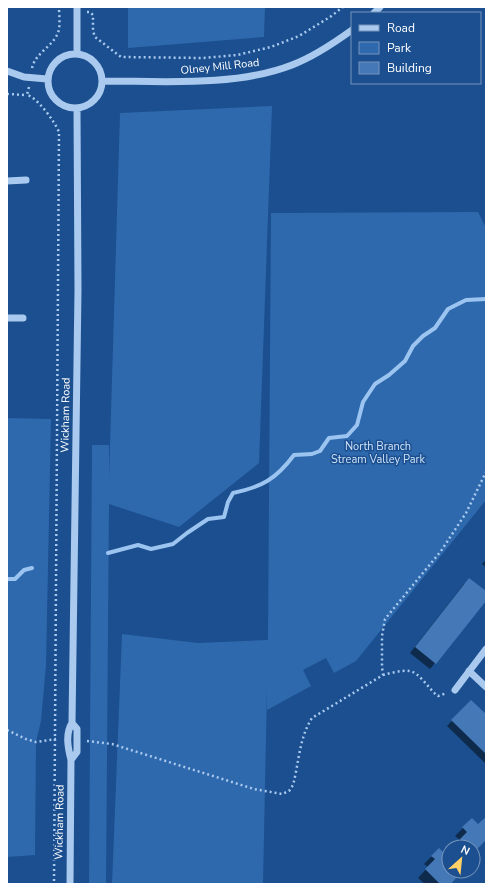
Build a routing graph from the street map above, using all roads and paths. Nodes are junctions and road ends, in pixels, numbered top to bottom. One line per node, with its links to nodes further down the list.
1 (59, 7): 7 (path)
2 (343, 7): 3 (path)
3 (77, 9): 5 (street)
4 (351, 31): 9 (street, Olney Mill Road)
5 (77, 53): 8 (street); 9 (street)
6 (7, 71): 7 (street)
7 (30, 78): 8 (street); 11 (path)
8 (47, 79): 12 (street)
9 (102, 81): 12 (street)
10 (7, 94): 11 (path)
11 (27, 95): 25 (path)
12 (77, 108): 23 (street, Wickham Road)
13 (26, 180): 14 (street)
14 (7, 181)
15 (7, 318): 16 (street)
16 (23, 318)
17 (486, 472): 20 (path)
18 (486, 649): 19 (street)
19 (469, 671): 21 (street); 22 (street)
20 (383, 675): 22 (path); 27 (path)
21 (486, 687)
22 (455, 690)
23 (72, 723): 26 (street, Wickham Road); 27 (street, Wickham Road)
24 (7, 730): 25 (path)
25 (55, 739): 26 (path); 29 (path)
26 (68, 740): 28 (street, Wickham Road)
27 (77, 741): 28 (street, Wickham Road)
28 (71, 760): 30 (street, Wickham Road)
29 (54, 884)
30 (70, 884)

